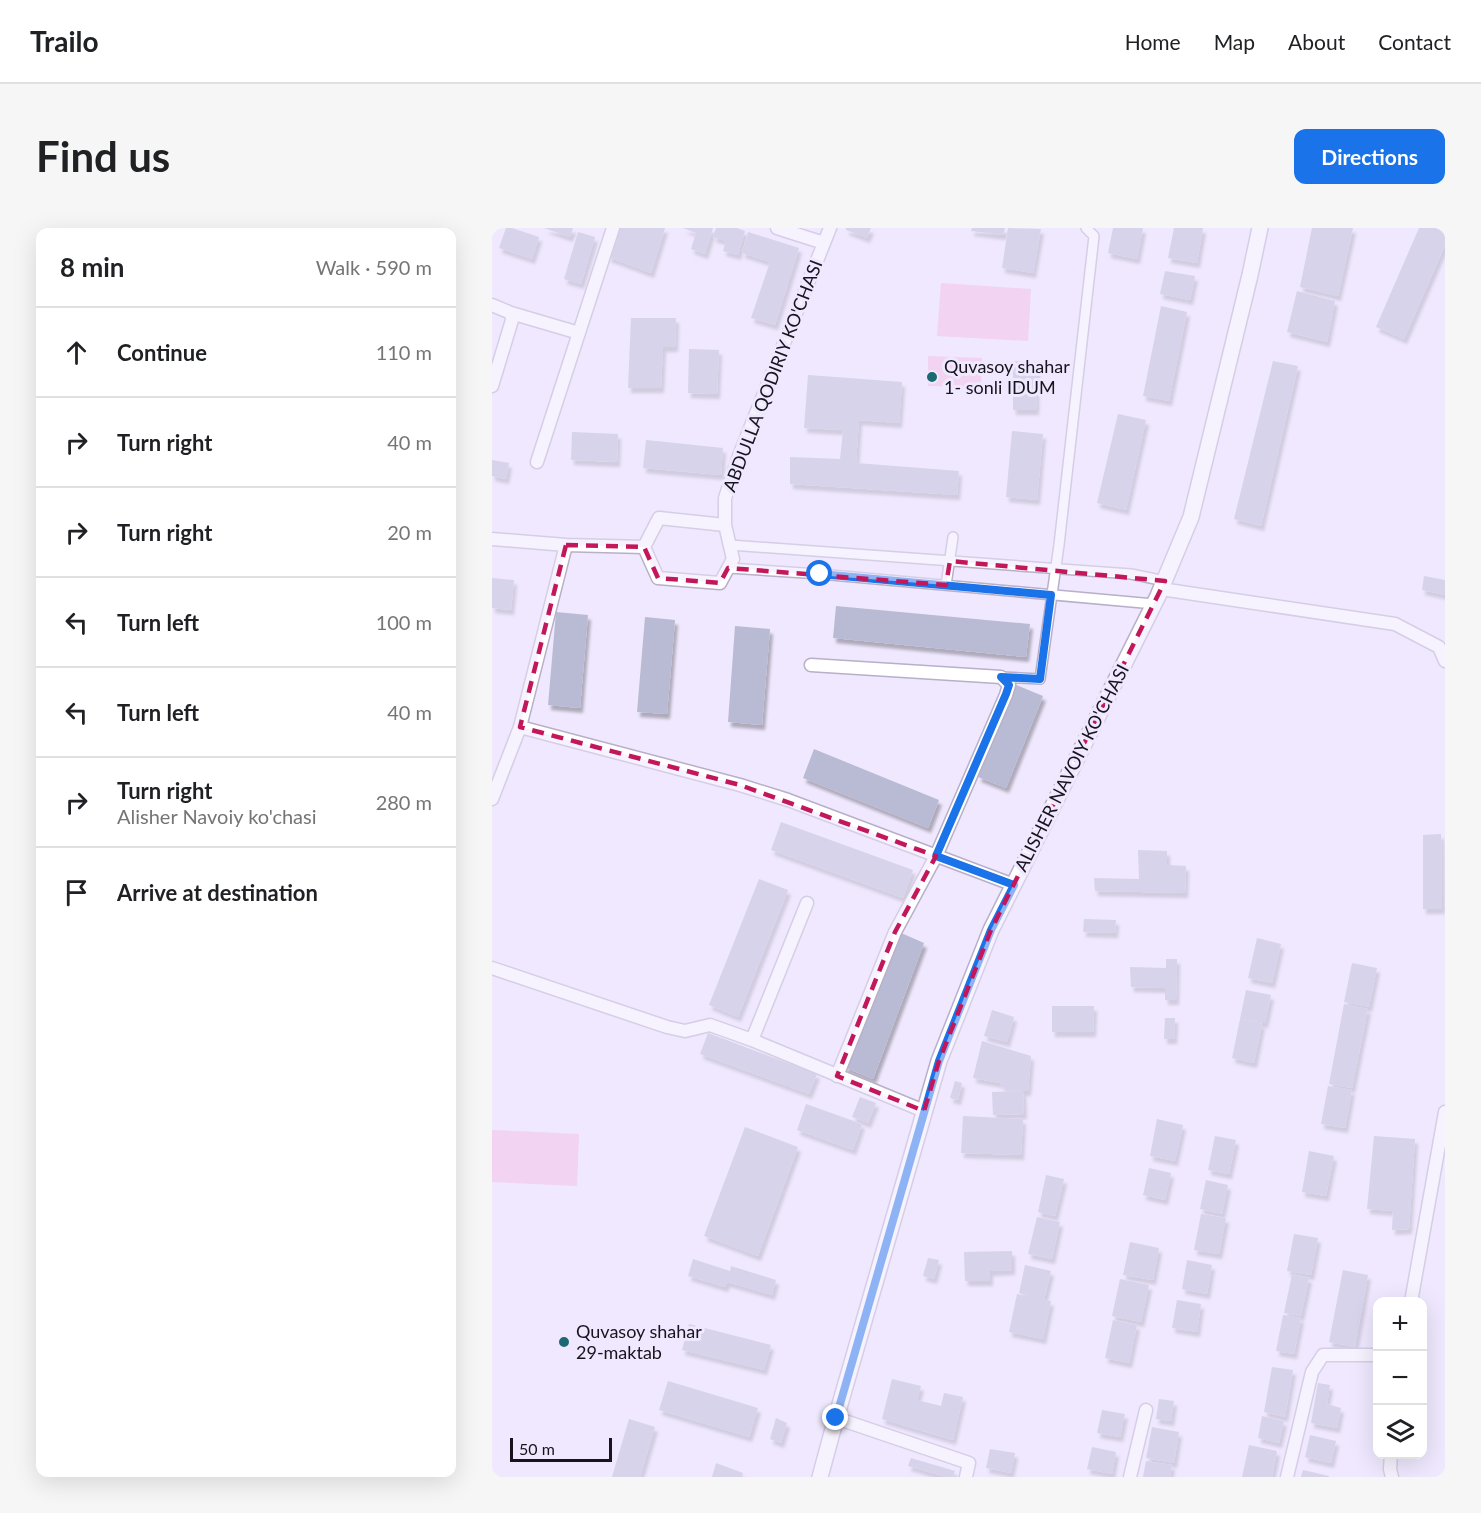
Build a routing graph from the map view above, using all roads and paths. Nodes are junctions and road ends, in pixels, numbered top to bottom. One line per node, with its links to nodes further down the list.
1 (613, 228): 9 (street)
2 (777, 228): 6 (street)
3 (830, 228): 6 (street, ABDULLA QODIRIY KO'CHASI)
4 (1086, 228): 20 (street)
5 (1260, 228): 22 (street, ALISHER NAVOIY KO'CHASI)
6 (824, 243): 12 (street, ABDULLA QODIRIY KO'CHASI)
7 (492, 305): 8 (street)
8 (511, 313): 9 (street); 10 (street)
9 (579, 333): 11 (street)
10 (492, 386)
11 (537, 462)
12 (725, 525): 16 (street, ABDULLA QODIRIY KO'CHASI); 17 (street)
13 (952, 537): 18 (street)
14 (492, 539): 15 (street)
15 (566, 545): 17 (street); 28 (street)
16 (730, 545): 18 (street); 19 (street, ABDULLA QODIRIY KO'CHASI)
17 (644, 547): 19 (street)
18 (950, 561): 20 (street); 21 (street)
19 (728, 568): 21 (street)
20 (1056, 568): 22 (street); 23 (street)
21 (946, 585): 23 (street)
22 (1163, 585): 24 (street, ALISHER NAVOIY KO'CHASI); 25 (street)
23 (1051, 595): 24 (street); 27 (street)
24 (1154, 604): 31 (street, ALISHER NAVOIY KO'CHASI)
25 (1445, 661)
26 (811, 665): 27 (street)
27 (1001, 677): 30 (street)
28 (520, 727): 29 (street); 30 (street)
29 (492, 799)
30 (936, 856): 31 (street); 35 (street)
31 (1014, 885): 36 (street, ALISHER NAVOIY KO'CHASI)
32 (807, 903): 34 (street)
33 (492, 968): 34 (street)
34 (752, 1040): 35 (street)
35 (837, 1076): 36 (street)
36 (924, 1111): 41 (street, ALISHER NAVOIY KO'CHASI)
37 (1445, 1112): 38 (street)
38 (1412, 1297)
39 (1373, 1355): 46 (street)
40 (1146, 1410): 45 (street)
41 (836, 1418): 43 (street, ALISHER NAVOIY KO'CHASI); 44 (street)
42 (1391, 1459): 47 (street)
43 (820, 1477)
44 (966, 1477)
45 (1130, 1477)
46 (1287, 1477)
47 (1392, 1477)

